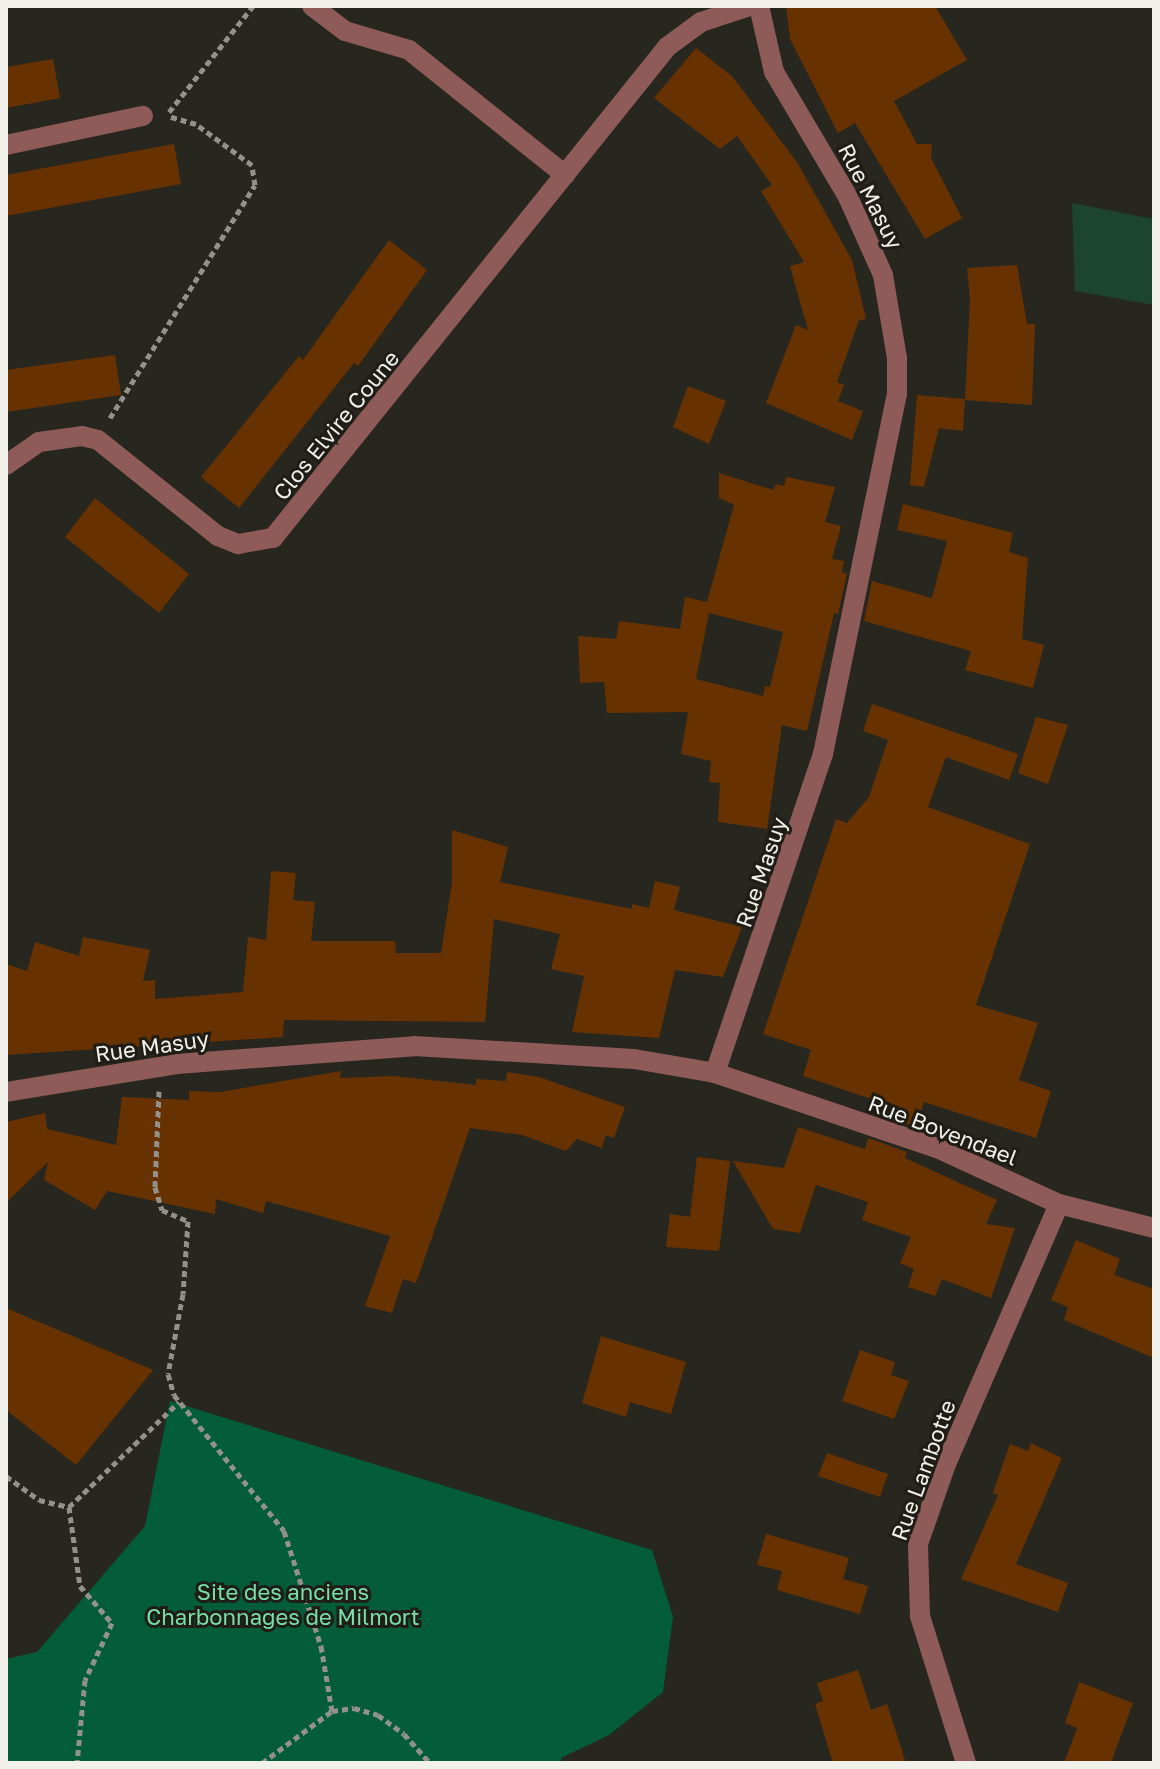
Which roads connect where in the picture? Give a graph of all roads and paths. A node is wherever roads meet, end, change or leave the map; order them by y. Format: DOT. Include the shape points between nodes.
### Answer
graph roads {
  1 [pos="253,6"];
  2 [pos="312,6"];
  3 [pos="750,6"];
  4 [pos="759,6"];
  5 [pos="143,116"];
  6 [pos="166,116"];
  7 [pos="6,145"];
  8 [pos="565,175"];
  9 [pos="98,440"];
  10 [pos="6,465"];
  11 [pos="160,1066"];
  12 [pos="715,1073"];
  13 [pos="6,1092"];
  14 [pos="1059,1204"];
  15 [pos="1154,1228"];
  16 [pos="179,1402"];
  17 [pos="6,1476"];
  18 [pos="69,1507"];
  19 [pos="332,1711"];
  20 [pos="77,1763"];
  21 [pos="262,1763"];
  22 [pos="430,1763"];
  23 [pos="966,1763"];
  1 -- 6 [label="path"];
  2 -- 8 [label="street" via="345,31 409,50"];
  3 -- 8 [label="street, Clos Elvire Coune" via="683,32"];
  4 -- 12 [label="street, Rue Masuy" via="774,72 848,197 883,275 897,394 823,754"];
  5 -- 6 [label="path"];
  5 -- 7 [label="street"];
  6 -- 9 [label="path" via="196,124 252,165 255,185"];
  8 -- 9 [label="street, Clos Elvire Coune" via="273,538 238,544 218,536"];
  9 -- 10 [label="street" via="82,436 39,442"];
  11 -- 12 [label="street, Rue Masuy" via="414,1046 634,1059"];
  11 -- 13 [label="street, Rue Masuy"];
  11 -- 16 [label="path" via="155,1187 162,1210 188,1221 183,1294 168,1374"];
  12 -- 14 [label="street, Rue Bovendael" via="937,1148"];
  14 -- 15 [label="street, Rue Bovendael"];
  14 -- 23 [label="street, Rue Lambotte" via="946,1464 918,1544 920,1616"];
  16 -- 18 [label="path"];
  16 -- 19 [label="path" via="284,1531 321,1646"];
  17 -- 18 [label="path" via="39,1500"];
  18 -- 20 [label="path" via="80,1586 112,1623 85,1680"];
  19 -- 21 [label="path"];
  19 -- 22 [label="path" via="354,1708 378,1715"];
}
